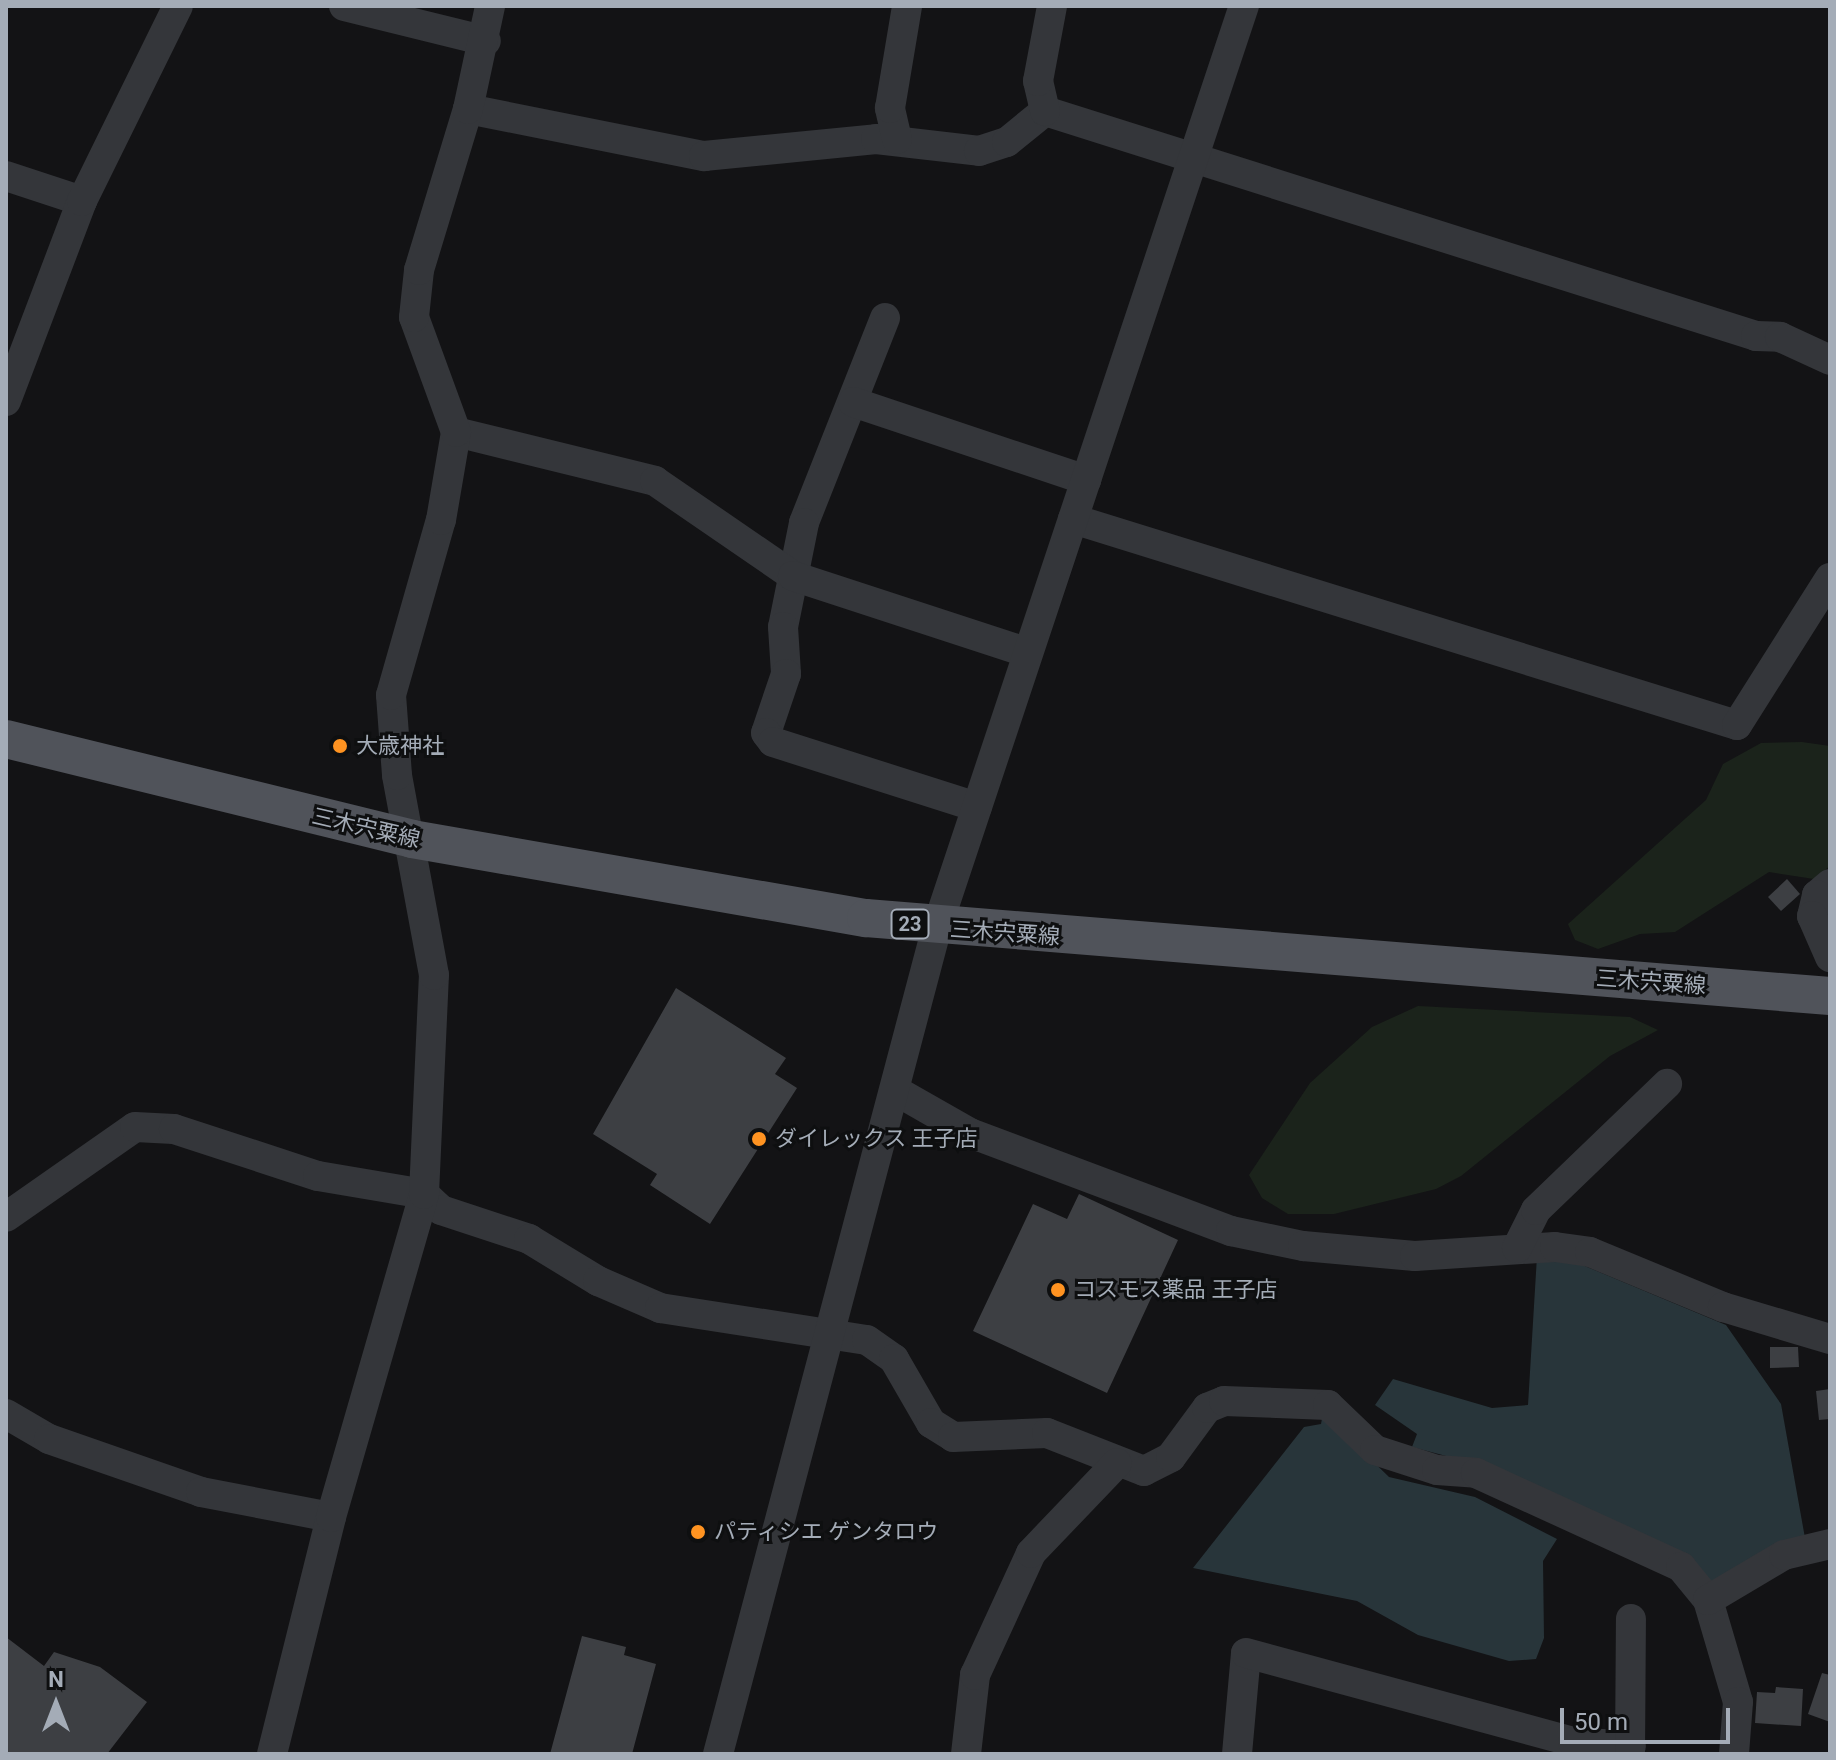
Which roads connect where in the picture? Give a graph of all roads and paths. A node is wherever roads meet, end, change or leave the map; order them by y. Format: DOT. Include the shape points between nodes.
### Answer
graph roads {
  1 [pos="178,6"];
  2 [pos="344,6"];
  3 [pos="490,6"];
  4 [pos="907,6"];
  5 [pos="1052,6"];
  6 [pos="1244,6"];
  7 [pos="486,41"];
  8 [pos="468,109"];
  9 [pos="1045,111"];
  10 [pos="897,139"];
  11 [pos="1192,161"];
  12 [pos="6,176"];
  13 [pos="82,201"];
  14 [pos="885,318"];
  15 [pos="1830,360"];
  16 [pos="6,401"];
  17 [pos="853,402"];
  18 [pos="456,432"];
  19 [pos="1086,480"];
  20 [pos="1073,519"];
  21 [pos="793,576"];
  22 [pos="1830,578"];
  23 [pos="1028,653"];
  24 [pos="6,739"];
  25 [pos="977,807"];
  26 [pos="412,839"];
  27 [pos="1830,884"];
  28 [pos="937,927"];
  29 [pos="1830,957"];
  30 [pos="1830,996"];
  31 [pos="1667,1084"];
  32 [pos="898,1092"];
  33 [pos="424,1194"];
  34 [pos="6,1217"];
  35 [pos="1517,1248"];
  36 [pos="832,1330"];
  37 [pos="1830,1339"];
  38 [pos="6,1414"];
  39 [pos="1117,1463"];
  40 [pos="331,1517"];
  41 [pos="1830,1544"];
  42 [pos="1708,1600"];
  43 [pos="1631,1619"];
  44 [pos="1630,1750"];
  45 [pos="272,1754"];
  46 [pos="718,1754"];
  47 [pos="966,1754"];
  48 [pos="1237,1754"];
  49 [pos="1734,1754"];
  1 -- 13 [label="street"];
  2 -- 7 [label="street"];
  3 -- 7 [label="street"];
  4 -- 10 [label="street" via="890,108"];
  5 -- 9 [label="street" via="1038,81"];
  6 -- 11 [label="street"];
  7 -- 8 [label="street"];
  8 -- 10 [label="street" via="704,156"];
  8 -- 18 [label="street" via="419,270 414,317"];
  9 -- 10 [label="street" via="1007,142 979,151"];
  9 -- 11 [label="street"];
  11 -- 15 [label="street" via="1756,336 1780,337"];
  11 -- 19 [label="street"];
  12 -- 13 [label="street"];
  13 -- 16 [label="street"];
  14 -- 17 [label="street"];
  17 -- 19 [label="street"];
  17 -- 21 [label="street" via="804,523"];
  18 -- 21 [label="street" via="655,481"];
  18 -- 26 [label="street" via="441,520 391,695 397,775"];
  19 -- 20 [label="street"];
  20 -- 22 [label="street" via="1737,725"];
  20 -- 23 [label="street"];
  21 -- 23 [label="street"];
  21 -- 25 [label="street" via="783,627 786,674 766,733 773,742"];
  23 -- 25 [label="street"];
  24 -- 26 [label="main road, 三木宍粟線 / 23"];
  25 -- 28 [label="street"];
  26 -- 28 [label="main road, 三木宍粟線 / 23"];
  26 -- 33 [label="street" via="434,975"];
  27 -- 29 [label="street" via="1817,895 1812,916"];
  28 -- 30 [label="main road, 三木宍粟線 / 23"];
  28 -- 32 [label="street"];
  31 -- 35 [label="street" via="1536,1210"];
  32 -- 35 [label="street" via="970,1133 1231,1231 1303,1246 1415,1256"];
  32 -- 36 [label="street"];
  33 -- 34 [label="street" via="318,1176 174,1129 135,1127"];
  33 -- 36 [label="street" via="441,1210 529,1239 598,1281 660,1308 719,1321"];
  33 -- 40 [label="street"];
  35 -- 37 [label="street" via="1590,1252 1723,1307"];
  36 -- 39 [label="street" via="867,1340 894,1359 931,1423 953,1437 1047,1433"];
  36 -- 46 [label="street"];
  38 -- 40 [label="street" via="49,1439 201,1492"];
  39 -- 42 [label="street" via="1144,1471 1171,1457 1207,1408 1224,1401 1308,1400 1328,1405 1375,1450 1402,1462 1476,1473 1612,1532 1681,1567"];
  39 -- 47 [label="street" via="1031,1553 975,1675"];
  40 -- 45 [label="street"];
  41 -- 42 [label="street" via="1784,1555"];
  42 -- 49 [label="street" via="1738,1702"];
  43 -- 44 [label="street"];
  44 -- 48 [label="street" via="1573,1742 1246,1653"];
}
